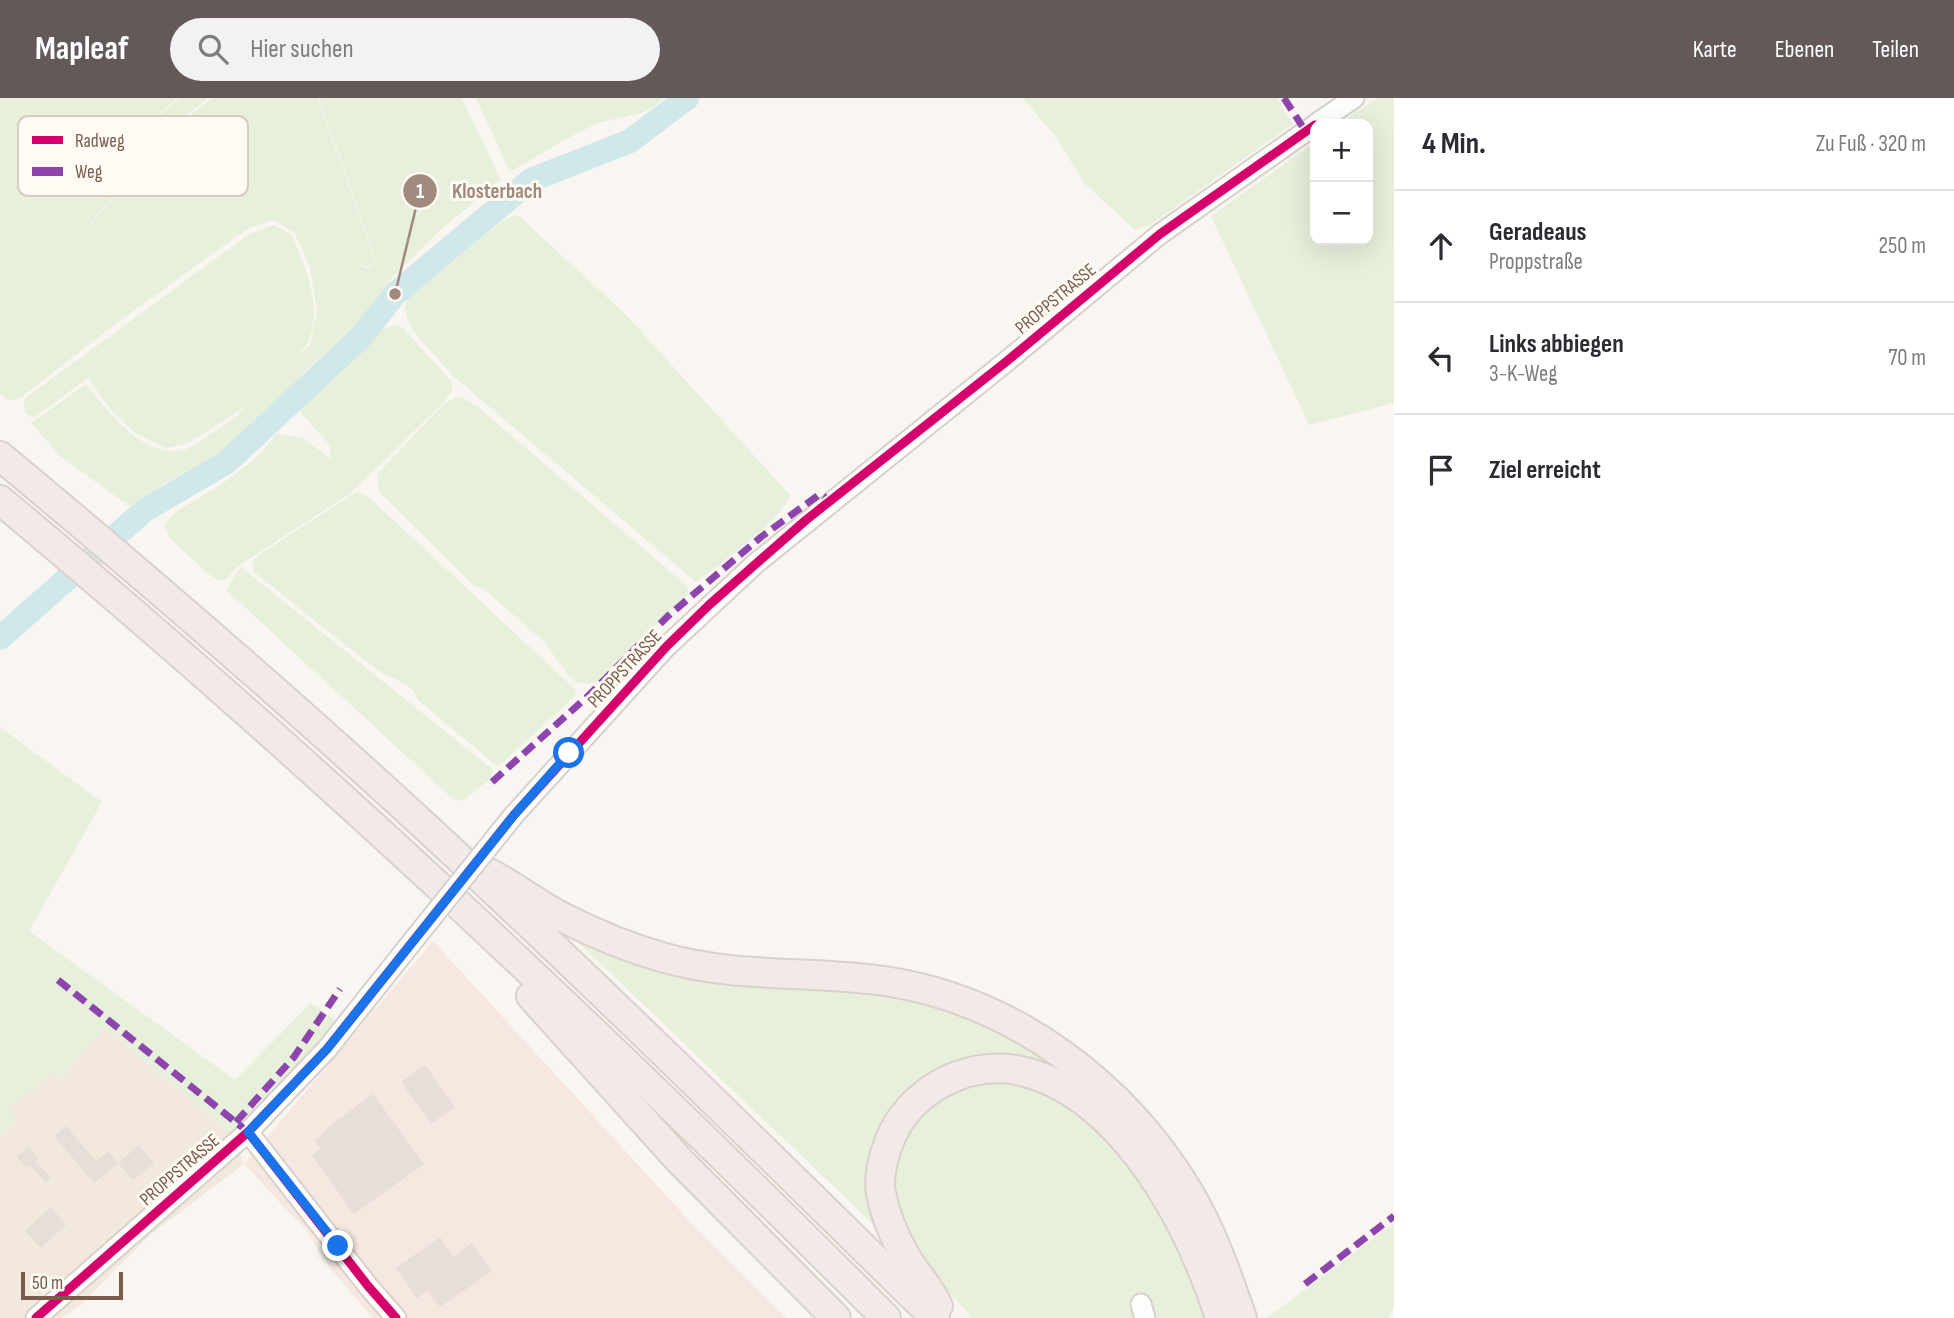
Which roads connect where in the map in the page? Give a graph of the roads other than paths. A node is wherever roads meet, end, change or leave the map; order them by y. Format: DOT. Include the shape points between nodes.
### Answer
graph roads {
  1 [pos="1354,98"];
  2 [pos="1324,119"];
  3 [pos="1310,129"];
  4 [pos="0,456"];
  5 [pos="0,500"];
  6 [pos="456,856"];
  7 [pos="459,906"];
  8 [pos="248,1132"];
  9 [pos="36,1318"];
  10 [pos="396,1318"];
  11 [pos="836,1318"];
  12 [pos="886,1318"];
  13 [pos="934,1318"];
  14 [pos="943,1318"];
  15 [pos="1220,1318"];
  16 [pos="1241,1318"];
  1 -- 2 [label="street, PROPPSTRASSE"];
  3 -- 8 [label="street, PROPPSTRASSE, bridge" via="1160,234 755,564 666,647 514,815 327,1049"];
  4 -- 6 [label="highway" via="116,553"];
  5 -- 7 [label="highway" via="254,719"];
  6 -- 13 [label="highway"];
  6 -- 16 [label="highway" via="612,941 727,970 879,981 950,996 1057,1048 1099,1083 1163,1152 1209,1230"];
  7 -- 11 [label="highway" via="517,981 672,1152"];
  7 -- 12 [label="highway"];
  8 -- 9 [label="street, PROPPSTRASSE"];
  8 -- 10 [label="street"];
  14 -- 15 [label="highway" via="888,1219 880,1191 881,1161 908,1108 930,1089 985,1070 1016,1070 1046,1079 1084,1101 1114,1130 1171,1205 1208,1280"];
}
